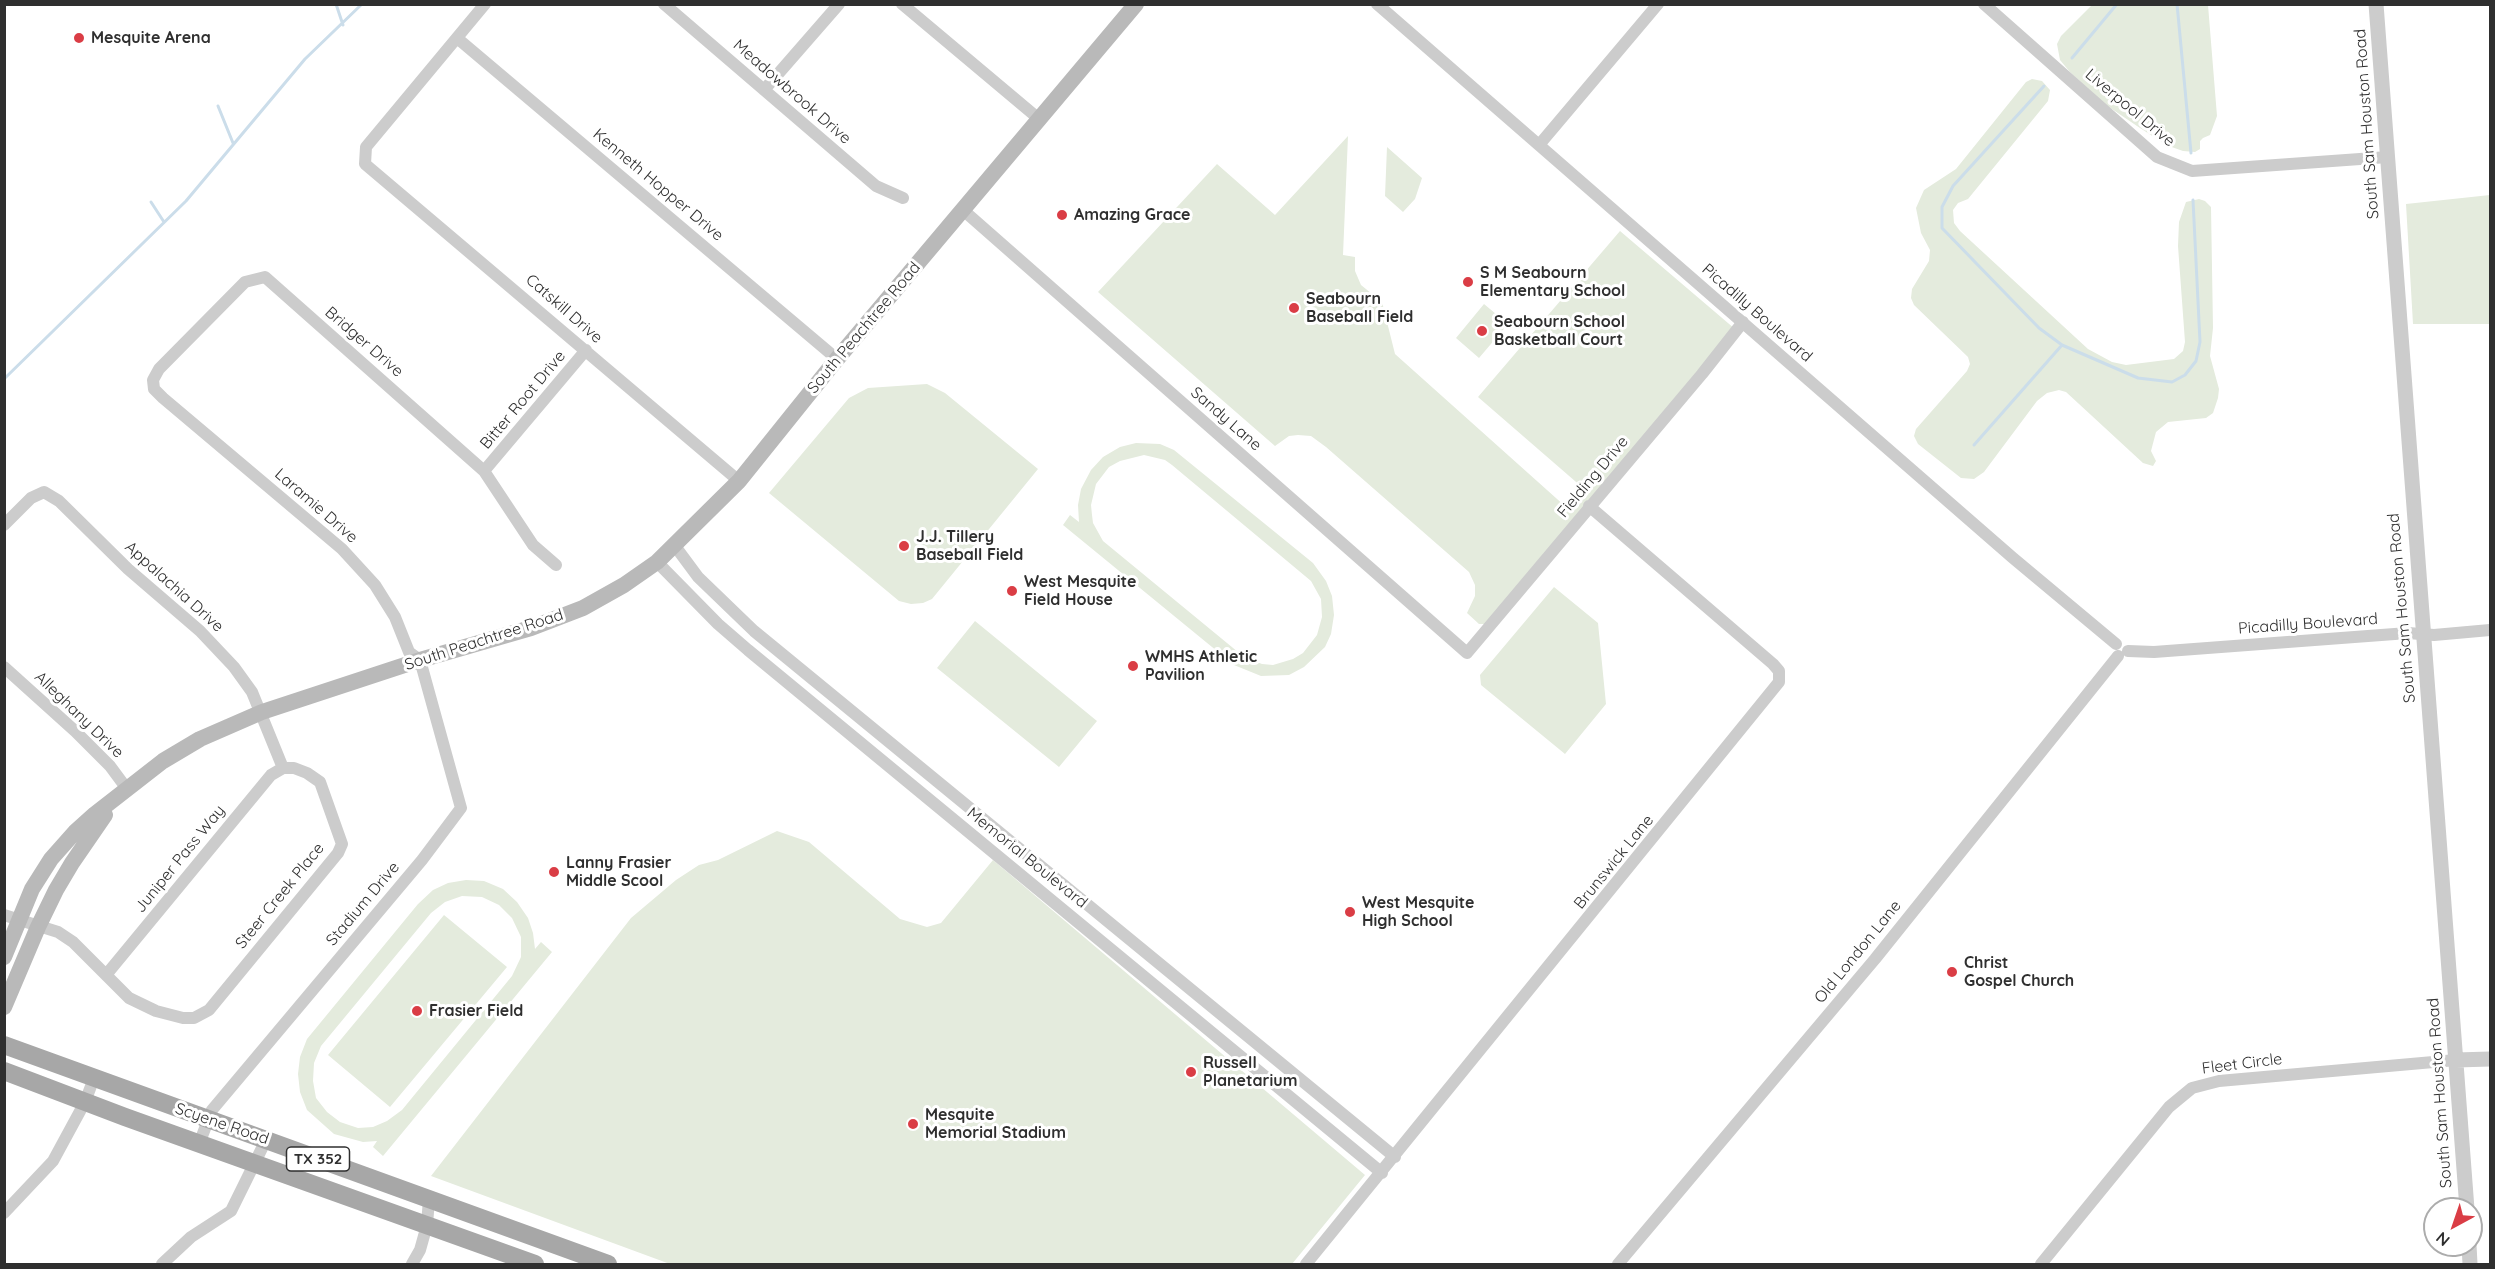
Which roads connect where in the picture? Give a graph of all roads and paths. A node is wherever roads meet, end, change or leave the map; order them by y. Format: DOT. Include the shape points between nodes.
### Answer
graph roads {
  1 [pos="485,4"];
  2 [pos="664,4"];
  3 [pos="839,4"];
  4 [pos="903,4"];
  5 [pos="1377,4"];
  6 [pos="1658,4"];
  7 [pos="1984,4"];
  8 [pos="2376,4"];
  9 [pos="1130,7"];
  10 [pos="457,38"];
  11 [pos="764,90"];
  12 [pos="1039,119"];
  13 [pos="1539,145"];
  14 [pos="2388,157"];
  15 [pos="903,198"];
  16 [pos="963,210"];
  17 [pos="1743,322"];
  18 [pos="586,350"];
  19 [pos="837,359"];
  20 [pos="163,398"];
  21 [pos="484,471"];
  22 [pos="739,481"];
  23 [pos="1589,507"];
  24 [pos="4,525"];
  25 [pos="675,546"];
  26 [pos="657,562"];
  27 [pos="556,566"];
  28 [pos="2490,630"];
  29 [pos="2422,633"];
  30 [pos="2121,650"];
  31 [pos="1467,653"];
  32 [pos="420,660"];
  33 [pos="4,667"];
  34 [pos="262,712"];
  35 [pos="283,768"];
  36 [pos="123,792"];
  37 [pos="11,918"];
  38 [pos="38,927"];
  39 [pos="4,957"];
  40 [pos="106,975"];
  41 [pos="4,1007"];
  42 [pos="4,1045"];
  43 [pos="2490,1059"];
  44 [pos="2456,1060"];
  45 [pos="4,1071"];
  46 [pos="94,1078"];
  47 [pos="85,1102"];
  48 [pos="208,1120"];
  49 [pos="266,1140"];
  50 [pos="200,1144"];
  51 [pos="1395,1157"];
  52 [pos="256,1164"];
  53 [pos="1382,1173"];
  54 [pos="2466,1197"];
  55 [pos="429,1199"];
  56 [pos="4,1213"];
  57 [pos="427,1225"];
  58 [pos="162,1264"];
  59 [pos="412,1264"];
  60 [pos="535,1264"];
  61 [pos="608,1264"];
  62 [pos="1306,1264"];
  63 [pos="1618,1264"];
  64 [pos="2042,1264"];
  1 -- 10 [label="street"];
  2 -- 11 [label="street, Meadowbrook Drive"];
  3 -- 11 [label="street"];
  4 -- 12 [label="street"];
  5 -- 13 [label="street, Picadilly Boulevard"];
  6 -- 13 [label="street"];
  7 -- 14 [label="street, Liverpool Drive" via="2157,157 2192,171"];
  8 -- 14 [label="street, South Sam Houston Road"];
  9 -- 12 [label="main road, South Peachtree Road"];
  10 -- 18 [label="street, Catskill Drive" via="366,147 365,164"];
  10 -- 19 [label="street, Kenneth Hopper Drive"];
  11 -- 15 [label="street, Meadowbrook Drive" via="876,186"];
  12 -- 16 [label="main road, South Peachtree Road"];
  13 -- 17 [label="street, Picadilly Boulevard"];
  14 -- 29 [label="street, South Sam Houston Road"];
  16 -- 19 [label="main road, South Peachtree Road"];
  16 -- 31 [label="street, Sandy Lane"];
  17 -- 23 [label="street, Fielding Drive"];
  17 -- 30 [label="street, Picadilly Boulevard"];
  18 -- 21 [label="street, Bitter Root Drive"];
  18 -- 22 [label="street, Catskill Drive"];
  19 -- 22 [label="main road, South Peachtree Road"];
  20 -- 21 [label="street, Bridger Drive" via="154,389 153,380 159,369 245,282 265,277"];
  20 -- 32 [label="street, Laramie Drive" via="342,549 375,585 409,652"];
  21 -- 27 [label="street, Bridger Drive" via="533,545"];
  22 -- 25 [label="main road, South Peachtree Road"];
  23 -- 31 [label="street, Fielding Drive"];
  23 -- 51 [label="street, Brunswick Lane" via="1773,664 1779,671 1779,682"];
  24 -- 34 [label="street, Appalachia Drive" via="31,498 44,492 59,501 128,569 200,631 234,667"];
  25 -- 26 [label="main road, South Peachtree Road"];
  25 -- 51 [label="street, Memorial Boulevard" via="698,577 754,631"];
  26 -- 32 [label="main road, South Peachtree Road" via="583,608 480,645"];
  26 -- 53 [label="street, Memorial Boulevard" via="748,650"];
  28 -- 29 [label="street, Picadilly Boulevard"];
  29 -- 30 [label="street, Picadilly Boulevard" via="2154,652"];
  29 -- 44 [label="street, South Sam Houston Road"];
  30 -- 63 [label="street, Old London Lane" via="1875,959"];
  32 -- 34 [label="main road, South Peachtree Road"];
  32 -- 48 [label="street, Stadium Drive" via="461,808 212,1110"];
  33 -- 36 [label="street, Alleghany Drive" via="110,766"];
  34 -- 35 [label="street, Appalachia Drive"];
  34 -- 36 [label="main road, South Peachtree Road" via="200,739"];
  35 -- 40 [label="street, Juniper Pass Way" via="271,775"];
  35 -- 40 [label="street, Steer Creek Place" via="294,768 320,782 342,844 338,854 209,1010 194,1018 156,1011 129,998"];
  36 -- 37 [label="main road, South Peachtree Road" via="75,832 51,859"];
  36 -- 38 [label="main road" via="72,862"];
  37 -- 38 [label="street"];
  37 -- 39 [label="main road, South Peachtree Road"];
  38 -- 40 [label="street" via="58,932 73,942"];
  38 -- 41 [label="main road"];
  42 -- 46 [label="main road, Scyene Road / TX 352"];
  43 -- 44 [label="street"];
  44 -- 54 [label="street, South Sam Houston Road"];
  44 -- 64 [label="street, Fleet Circle" via="2219,1081 2192,1088 2169,1107"];
  45 -- 47 [label="main road, Scyene Road / TX 352"];
  46 -- 47 [label="street"];
  46 -- 48 [label="main road, Scyene Road / TX 352"];
  47 -- 50 [label="main road, Scyene Road / TX 352"];
  47 -- 56 [label="street" via="53,1161"];
  48 -- 49 [label="main road, Scyene Road / TX 352"];
  48 -- 50 [label="street, Stadium Drive"];
  49 -- 52 [label="street"];
  49 -- 55 [label="main road, Scyene Road / TX 352"];
  50 -- 52 [label="main road, Scyene Road / TX 352"];
  51 -- 53 [label="street, Brunswick Lane"];
  52 -- 57 [label="main road, Scyene Road / TX 352"];
  52 -- 58 [label="street" via="231,1211 191,1237"];
  53 -- 62 [label="street, Brunswick Lane"];
  55 -- 57 [label="street"];
  55 -- 61 [label="main road, Scyene Road / TX 352"];
  57 -- 59 [label="street"];
  57 -- 60 [label="main road, Scyene Road / TX 352"];
}
